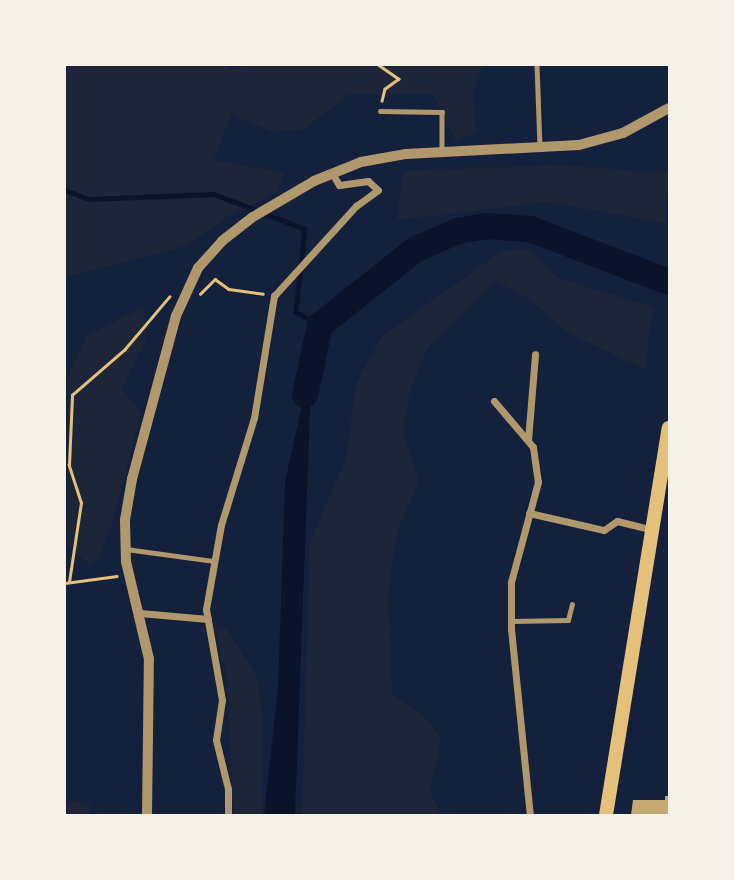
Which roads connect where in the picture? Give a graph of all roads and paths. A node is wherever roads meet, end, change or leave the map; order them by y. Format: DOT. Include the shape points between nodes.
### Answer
graph roads {
  1 [pos="379,65"];
  2 [pos="537,65"];
  3 [pos="669,108"];
  4 [pos="380,111"];
  5 [pos="540,147"];
  6 [pos="442,152"];
  7 [pos="332,173"];
  8 [pos="274,296"];
  9 [pos="181,300"];
  10 [pos="535,354"];
  11 [pos="494,401"];
  12 [pos="669,428"];
  13 [pos="528,441"];
  14 [pos="668,444"];
  15 [pos="67,466"];
  16 [pos="530,513"];
  17 [pos="652,531"];
  18 [pos="125,549"];
  19 [pos="214,561"];
  20 [pos="129,574"];
  21 [pos="67,583"];
  22 [pos="572,604"];
  23 [pos="140,613"];
  24 [pos="208,619"];
  25 [pos="512,621"];
  26 [pos="147,815"];
  27 [pos="228,815"];
  28 [pos="530,815"];
  29 [pos="606,815"];
  1 -- 4 [label="path" via="399,79 385,89"];
  2 -- 5 [label="lane"];
  3 -- 5 [label="street" via="599,141"];
  4 -- 6 [label="lane" via="442,112"];
  5 -- 6 [label="street"];
  6 -- 7 [label="street" via="378,157"];
  7 -- 8 [label="street" via="339,185 368,181 377,190 356,206"];
  7 -- 9 [label="street" via="233,232 198,268"];
  8 -- 9 [label="path" via="229,289 215,279 192,302"];
  8 -- 19 [label="street" via="254,418"];
  9 -- 15 [label="path" via="168,297 124,350 72,394"];
  9 -- 18 [label="street" via="132,479"];
  10 -- 13 [label="street"];
  11 -- 13 [label="street"];
  12 -- 14 [label="main road"];
  13 -- 16 [label="street" via="538,482"];
  14 -- 17 [label="main road"];
  15 -- 21 [label="path" via="81,503"];
  16 -- 17 [label="street" via="604,530 617,521"];
  16 -- 25 [label="street" via="511,582"];
  17 -- 29 [label="main road"];
  18 -- 19 [label="lane"];
  18 -- 20 [label="street"];
  19 -- 24 [label="street"];
  20 -- 21 [label="path"];
  20 -- 23 [label="street"];
  22 -- 25 [label="lane" via="568,620"];
  23 -- 24 [label="street"];
  23 -- 26 [label="street" via="149,659"];
  24 -- 27 [label="street" via="222,700 216,740 228,789"];
  25 -- 28 [label="street"];
}
